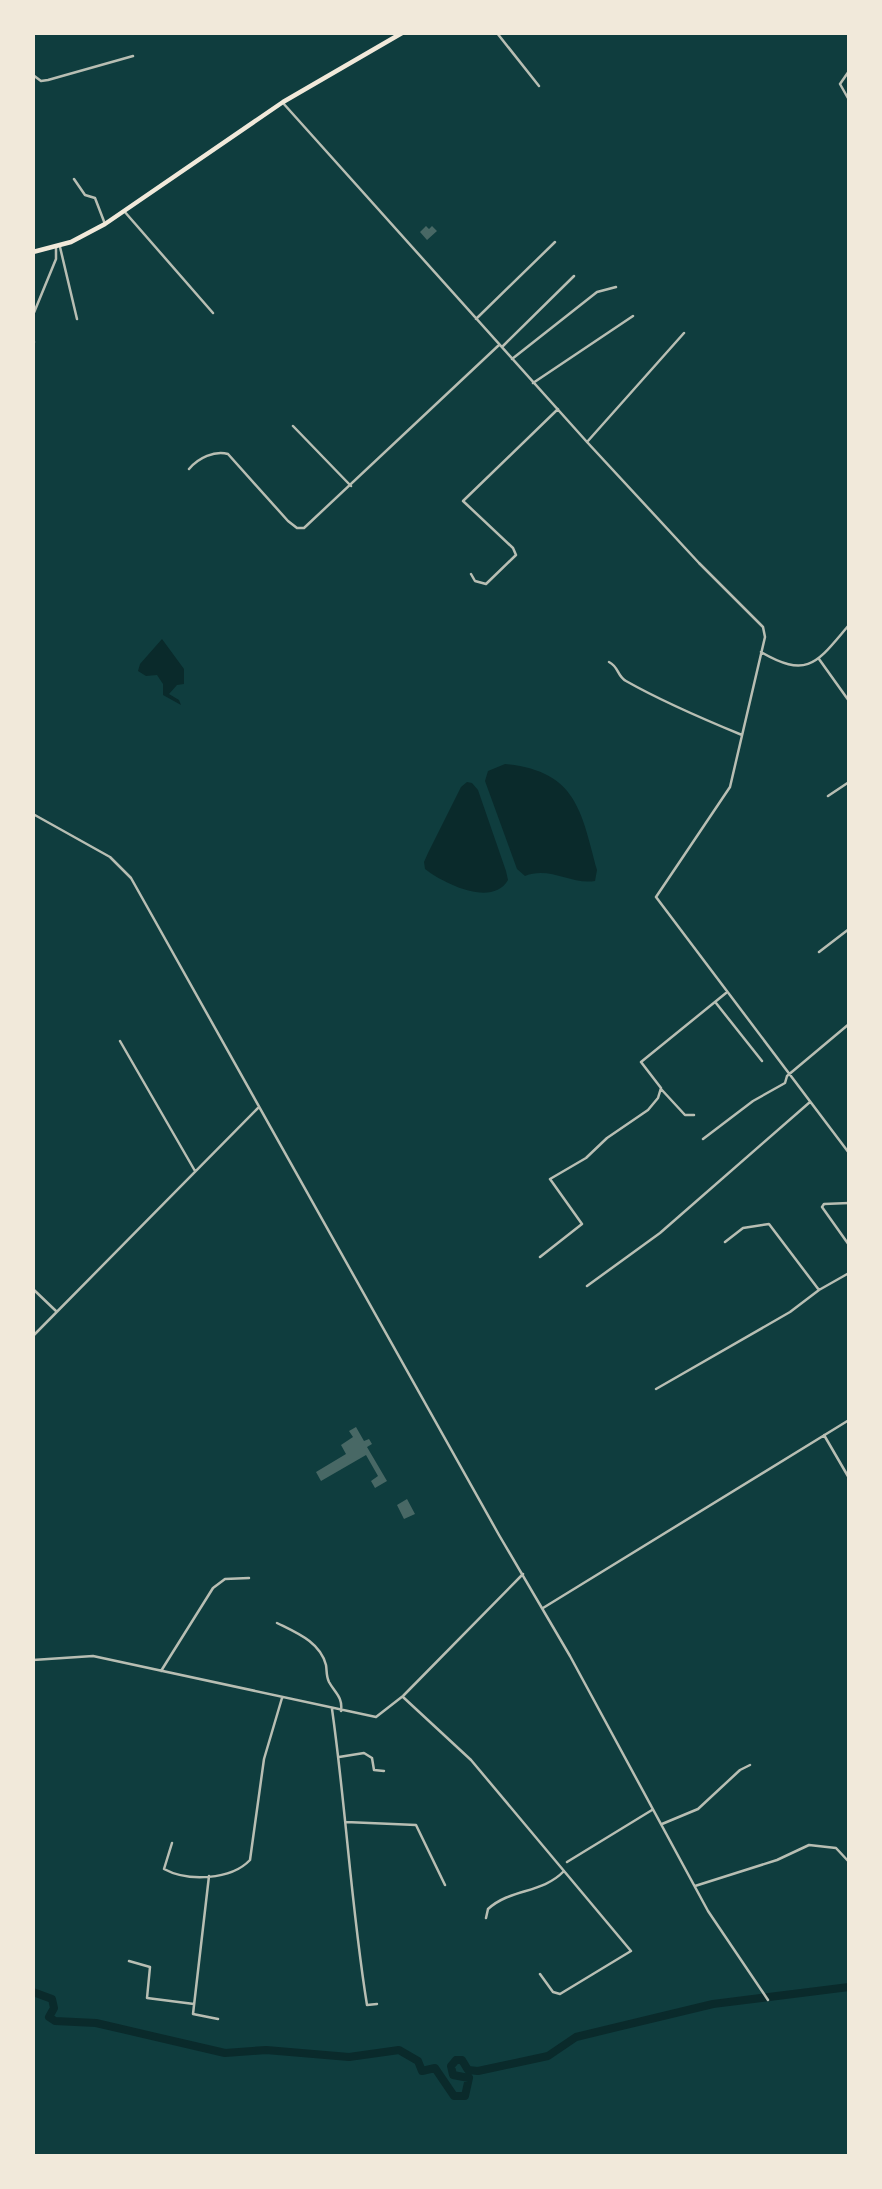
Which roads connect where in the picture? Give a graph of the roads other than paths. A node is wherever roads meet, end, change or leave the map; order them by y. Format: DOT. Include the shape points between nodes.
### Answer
graph roads {
  1 [pos="402,33"];
  2 [pos="497,33"];
  3 [pos="133,56"];
  4 [pos="849,71"];
  5 [pos="33,75"];
  6 [pos="539,86"];
  7 [pos="849,100"];
  8 [pos="283,102"];
  9 [pos="74,179"];
  10 [pos="124,211"];
  11 [pos="105,224"];
  12 [pos="555,243"];
  13 [pos="58,247"];
  14 [pos="33,252"];
  15 [pos="574,276"];
  16 [pos="616,287"];
  17 [pos="214,313"];
  18 [pos="33,315"];
  19 [pos="634,316"];
  20 [pos="77,319"];
  21 [pos="475,319"];
  22 [pos="684,333"];
  23 [pos="501,346"];
  24 [pos="512,359"];
  25 [pos="533,383"];
  26 [pos="558,409"];
  27 [pos="293,426"];
  28 [pos="587,442"];
  29 [pos="189,469"];
  30 [pos="352,486"];
  31 [pos="471,574"];
  32 [pos="849,625"];
  33 [pos="761,652"];
  34 [pos="819,659"];
  35 [pos="609,662"];
  36 [pos="849,701"];
  37 [pos="742,735"];
  38 [pos="849,782"];
  39 [pos="828,796"];
  40 [pos="33,814"];
  41 [pos="849,929"];
  42 [pos="819,952"];
  43 [pos="726,992"];
  44 [pos="715,1002"];
  45 [pos="849,1024"];
  46 [pos="120,1041"];
  47 [pos="762,1060"];
  48 [pos="789,1074"];
  49 [pos="661,1088"];
  50 [pos="810,1102"];
  51 [pos="259,1107"];
  52 [pos="694,1115"];
  53 [pos="703,1139"];
  54 [pos="848,1151"];
  55 [pos="195,1171"];
  56 [pos="849,1203"];
  57 [pos="725,1242"];
  58 [pos="849,1245"];
  59 [pos="540,1257"];
  60 [pos="849,1273"];
  61 [pos="587,1286"];
  62 [pos="33,1289"];
  63 [pos="819,1290"];
  64 [pos="57,1312"];
  65 [pos="33,1336"];
  66 [pos="656,1389"];
  67 [pos="849,1420"];
  68 [pos="824,1435"];
  69 [pos="849,1478"];
  70 [pos="523,1574"];
  71 [pos="249,1578"];
  72 [pos="542,1608"];
  73 [pos="277,1623"];
  74 [pos="33,1660"];
  75 [pos="161,1672"];
  76 [pos="403,1696"];
  77 [pos="282,1698"];
  78 [pos="332,1709"];
  79 [pos="341,1711"];
  80 [pos="339,1757"];
  81 [pos="750,1765"];
  82 [pos="384,1771"];
  83 [pos="652,1810"];
  84 [pos="346,1822"];
  85 [pos="660,1825"];
  86 [pos="172,1843"];
  87 [pos="567,1862"];
  88 [pos="849,1862"];
  89 [pos="565,1871"];
  90 [pos="209,1877"];
  91 [pos="445,1885"];
  92 [pos="695,1886"];
  93 [pos="486,1919"];
  94 [pos="129,1961"];
  95 [pos="540,1973"];
  96 [pos="767,1998"];
  97 [pos="194,2004"];
  98 [pos="377,2004"];
  99 [pos="218,2019"];
  1 -- 8 [label="main road"];
  2 -- 6 [label="street"];
  3 -- 5 [label="street" via="48,80"];
  4 -- 7 [label="street" via="839,84"];
  8 -- 10 [label="main road"];
  8 -- 21 [label="street"];
  9 -- 11 [label="street" via="85,195 95,198"];
  10 -- 11 [label="main road"];
  10 -- 17 [label="street"];
  11 -- 13 [label="main road"];
  12 -- 21 [label="street"];
  13 -- 14 [label="main road"];
  13 -- 18 [label="street"];
  13 -- 20 [label="street"];
  15 -- 23 [label="street"];
  16 -- 24 [label="street" via="597,292"];
  19 -- 25 [label="street"];
  21 -- 23 [label="street"];
  22 -- 28 [label="street"];
  23 -- 24 [label="street"];
  23 -- 30 [label="street"];
  24 -- 25 [label="street"];
  25 -- 26 [label="street"];
  26 -- 28 [label="street"];
  26 -- 31 [label="street" via="463,501 516,555 486,584 475,581"];
  27 -- 30 [label="street"];
  28 -- 33 [label="street" via="764,627"];
  29 -- 30 [label="street" via="198,459 228,454 288,521 300,528 311,525"];
  32 -- 34 [label="street"];
  33 -- 34 [label="street" via="792,667"];
  33 -- 37 [label="street"];
  34 -- 36 [label="street"];
  35 -- 37 [label="street" via="624,680"];
  37 -- 43 [label="street" via="727,795 656,897"];
  38 -- 39 [label="street"];
  40 -- 51 [label="street" via="110,857 127,872"];
  41 -- 42 [label="street"];
  43 -- 44 [label="street"];
  43 -- 48 [label="street"];
  44 -- 47 [label="street"];
  44 -- 49 [label="street" via="641,1062"];
  45 -- 48 [label="street"];
  46 -- 55 [label="street"];
  48 -- 50 [label="street"];
  48 -- 53 [label="street" via="785,1083"];
  49 -- 52 [label="street" via="685,1115"];
  49 -- 59 [label="street" via="648,1110 550,1179 582,1224"];
  50 -- 54 [label="street"];
  50 -- 61 [label="street" via="678,1219"];
  51 -- 55 [label="street"];
  51 -- 70 [label="street"];
  55 -- 64 [label="street"];
  56 -- 58 [label="street" via="824,1203 822,1207"];
  57 -- 63 [label="street" via="743,1228 769,1224"];
  60 -- 63 [label="street"];
  62 -- 64 [label="street"];
  63 -- 66 [label="street" via="790,1312"];
  64 -- 65 [label="street"];
  67 -- 68 [label="street"];
  68 -- 69 [label="street"];
  68 -- 72 [label="street"];
  70 -- 72 [label="street"];
  70 -- 76 [label="street"];
  71 -- 75 [label="street" via="225,1579 213,1588"];
  72 -- 83 [label="street"];
  73 -- 79 [label="street" via="306,1638 319,1651 328,1680 341,1700"];
  74 -- 75 [label="street" via="86,1656"];
  75 -- 77 [label="street"];
  76 -- 79 [label="street" via="376,1717"];
  76 -- 89 [label="street" via="471,1760"];
  77 -- 78 [label="street"];
  77 -- 90 [label="street" via="264,1759 254,1852 239,1870"];
  78 -- 79 [label="street"];
  78 -- 80 [label="street"];
  80 -- 82 [label="street" via="364,1753 372,1758 374,1770"];
  80 -- 84 [label="street"];
  81 -- 85 [label="street" via="698,1809"];
  83 -- 85 [label="street"];
  83 -- 87 [label="street"];
  84 -- 91 [label="street" via="416,1825"];
  84 -- 98 [label="street" via="352,1913 367,2005"];
  85 -- 92 [label="street"];
  86 -- 90 [label="street" via="165,1870"];
  88 -- 92 [label="street" via="836,1848 808,1845 777,1860"];
  89 -- 93 [label="street" via="549,1885 505,1895 488,1909"];
  89 -- 95 [label="street" via="631,1951 560,1994 553,1992"];
  90 -- 97 [label="street"];
  92 -- 96 [label="street"];
  94 -- 97 [label="street" via="150,1967 147,1998"];
  97 -- 99 [label="street" via="194,2015"];
}
